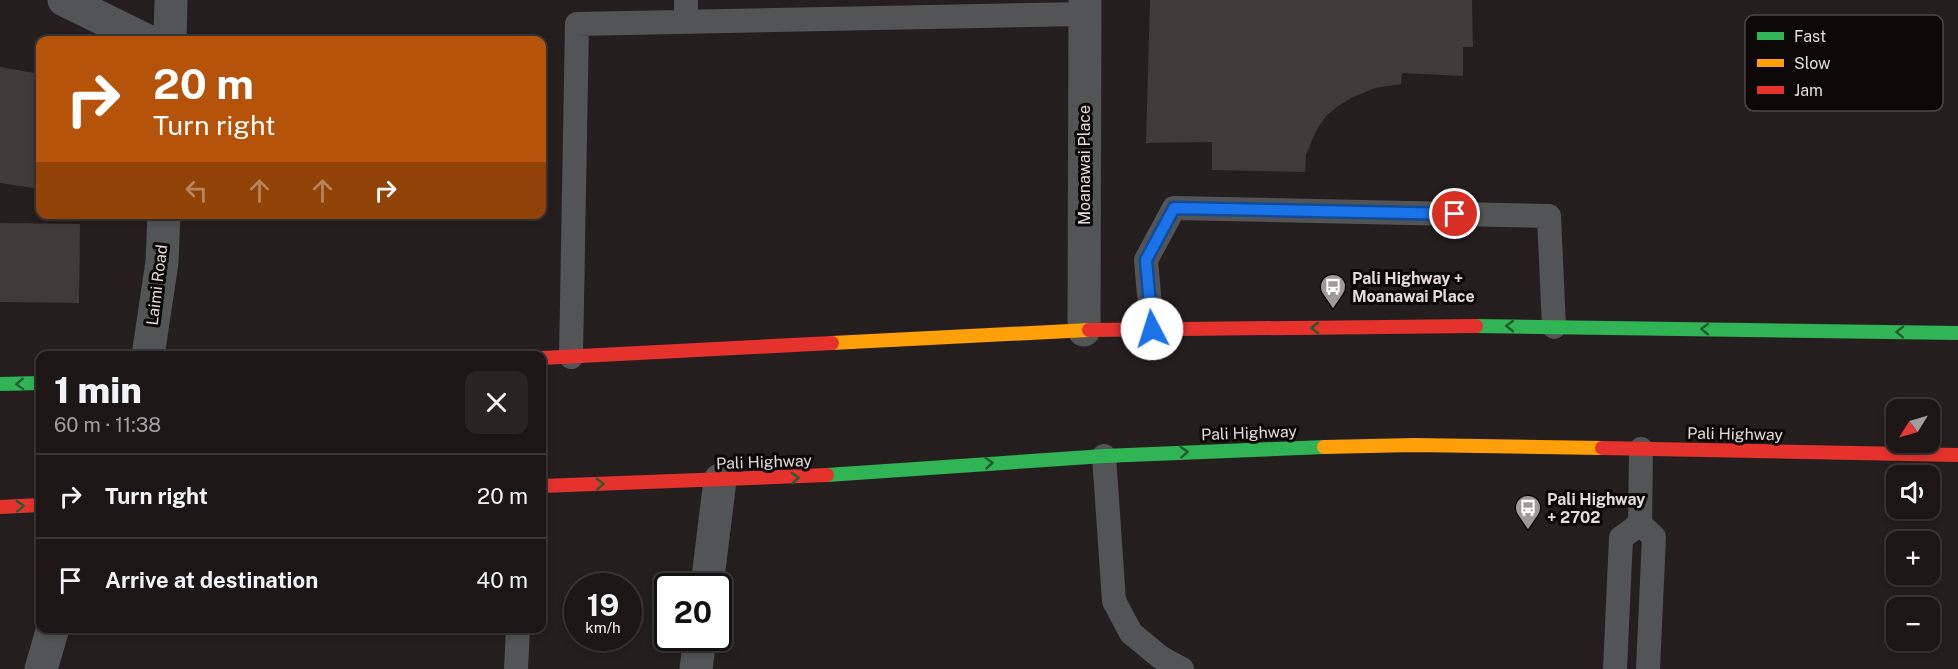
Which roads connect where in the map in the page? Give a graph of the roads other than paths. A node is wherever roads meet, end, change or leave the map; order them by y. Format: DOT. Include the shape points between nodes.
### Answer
graph roads {
  1 [pos="64,0"];
  2 [pos="171,0"];
  3 [pos="1085,7"];
  4 [pos="686,11"];
  5 [pos="138,36"];
  6 [pos="170,36"];
  7 [pos="164,219"];
  8 [pos="1554,327"];
  9 [pos="1152,329"];
  10 [pos="1084,330"];
  11 [pos="1958,333"];
  12 [pos="149,351"];
  13 [pos="571,357"];
  14 [pos="546,358"];
  15 [pos="36,383"];
  16 [pos="0,384"];
  17 [pos="1641,448"];
  18 [pos="1958,455"];
  19 [pos="1104,456"];
  20 [pos="720,480"];
  21 [pos="546,486"];
  22 [pos="36,505"];
  23 [pos="0,507"];
  24 [pos="1640,524"];
  25 [pos="708,573"];
  26 [pos="52,633"];
  27 [pos="518,633"];
  28 [pos="698,651"];
  29 [pos="41,669"];
  30 [pos="516,669"];
  31 [pos="696,669"];
  32 [pos="1182,669"];
  33 [pos="1615,669"];
  34 [pos="1648,669"];
  1 -- 5 [label="street"];
  2 -- 6 [label="street"];
  3 -- 4 [label="lane"];
  3 -- 10 [label="street, Moanawai Place"];
  4 -- 13 [label="lane" via="577,24"];
  7 -- 12 [label="street, Laimi Road" via="162,262"];
  8 -- 9 [label="highway, one-way"];
  8 -- 9 [label="lane" via="1549,216 1174,208 1146,260"];
  11 -- 8 [label="highway, one-way"];
  9 -- 10 [label="highway"];
  10 -- 13 [label="highway"];
  13 -- 14 [label="highway"];
  15 -- 16 [label="highway, one-way"];
  17 -- 18 [label="highway, Pali Highway"];
  19 -- 17 [label="highway, Pali Highway, one-way" via="1415,445"];
  17 -- 24 [label="lane"];
  20 -- 19 [label="highway, Pali Highway, one-way"];
  19 -- 32 [label="lane" via="1114,601 1131,633"];
  21 -- 20 [label="highway, Pali Highway, one-way"];
  20 -- 25 [label="street"];
  23 -- 22 [label="highway, one-way"];
  24 -- 33 [label="lane" via="1621,538"];
  24 -- 34 [label="lane" via="1654,537"];
  26 -- 29 [label="street"];
  27 -- 30 [label="lane"];
  28 -- 31 [label="street"];
}
